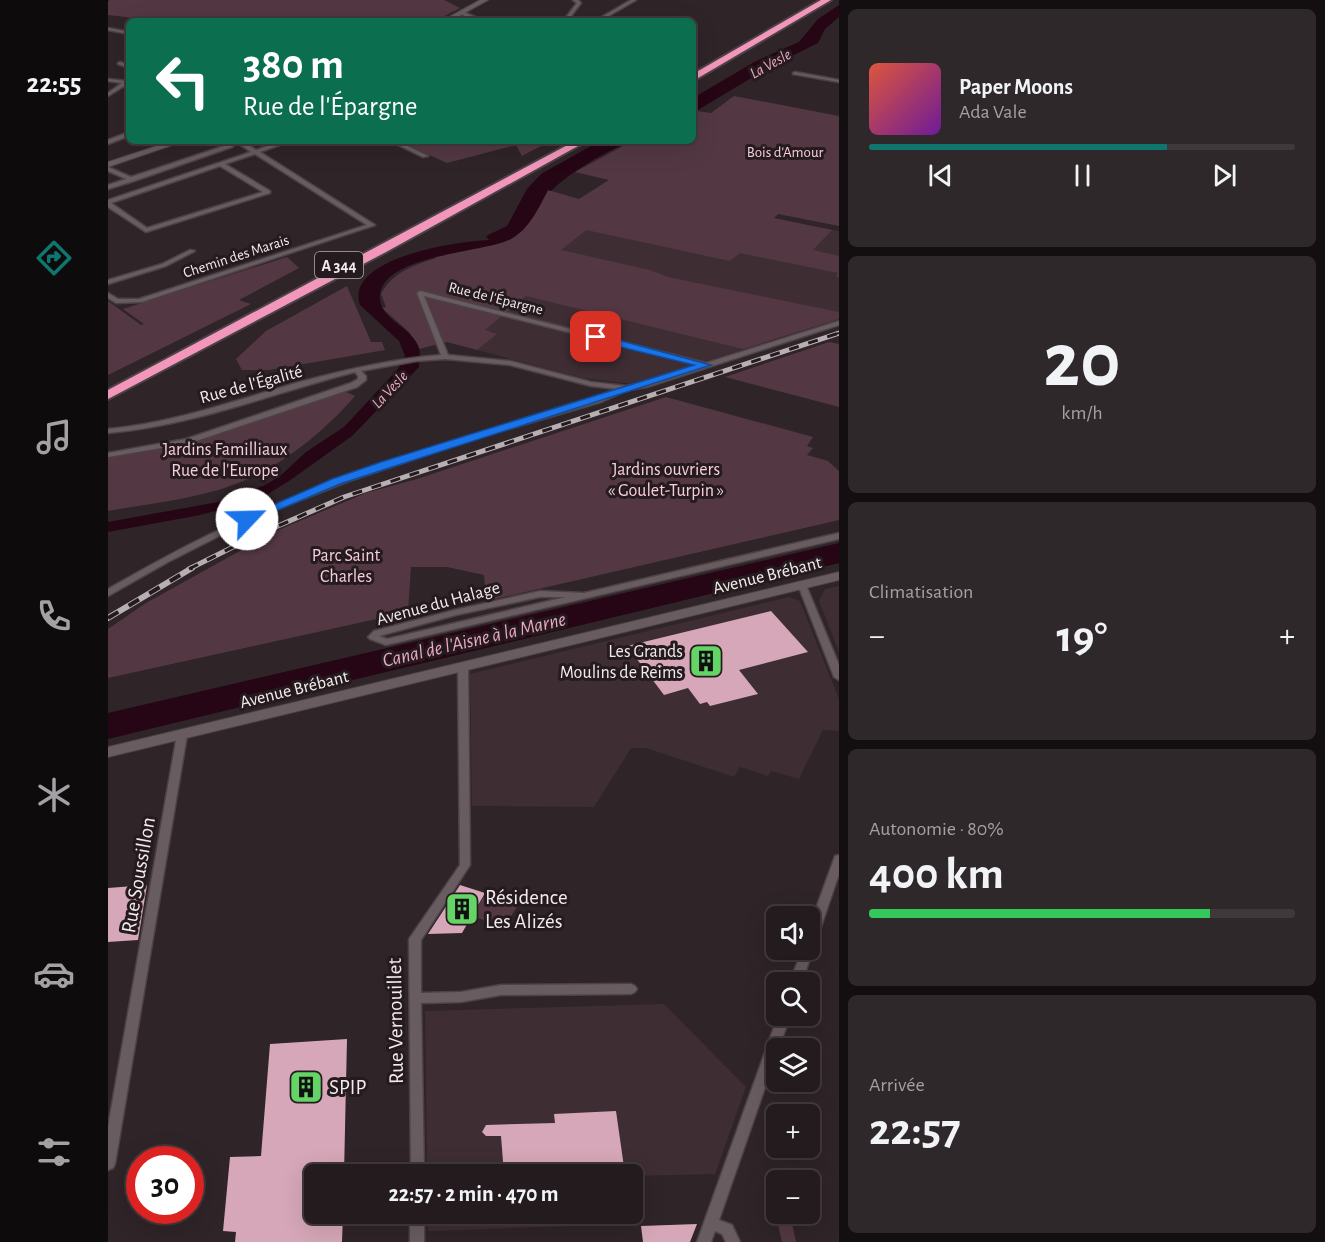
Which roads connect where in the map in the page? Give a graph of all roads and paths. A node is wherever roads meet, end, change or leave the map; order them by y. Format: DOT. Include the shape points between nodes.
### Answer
graph roads {
  1 [pos="485,0"];
  2 [pos="575,0"];
  3 [pos="634,0"];
  4 [pos="816,0"];
  5 [pos="827,0"];
  6 [pos="461,12"];
  7 [pos="450,18"];
  8 [pos="474,18"];
  9 [pos="567,18"];
  10 [pos="602,18"];
  11 [pos="108,29"];
  12 [pos="126,32"];
  13 [pos="120,63"];
  14 [pos="126,66"];
  15 [pos="696,70"];
  16 [pos="795,74"];
  17 [pos="696,76"];
  18 [pos="108,80"];
  19 [pos="839,81"];
  20 [pos="126,82"];
  21 [pos="126,83"];
  22 [pos="108,95"];
  23 [pos="108,133"];
  24 [pos="126,135"];
  25 [pos="117,138"];
  26 [pos="108,142"];
  27 [pos="170,144"];
  28 [pos="243,144"];
  29 [pos="279,144"];
  30 [pos="399,144"];
  31 [pos="562,144"];
  32 [pos="576,144"];
  33 [pos="230,146"];
  34 [pos="108,148"];
  35 [pos="255,152"];
  36 [pos="425,156"];
  37 [pos="221,164"];
  38 [pos="108,165"];
  39 [pos="132,180"];
  40 [pos="108,187"];
  41 [pos="108,203"];
  42 [pos="192,250"];
  43 [pos="108,282"];
  44 [pos="108,295"];
  45 [pos="839,323"];
  46 [pos="446,357"];
  47 [pos="706,365"];
  48 [pos="357,370"];
  49 [pos="108,385"];
  50 [pos="626,388"];
  51 [pos="108,395"];
  52 [pos="108,431"];
  53 [pos="108,455"];
  54 [pos="839,536"];
  55 [pos="839,576"];
  56 [pos="802,585"];
  57 [pos="108,593"];
  58 [pos="581,596"];
  59 [pos="463,667"];
  60 [pos="839,677"];
  61 [pos="183,735"];
  62 [pos="108,752"];
  63 [pos="839,859"];
  64 [pos="820,913"];
  65 [pos="631,988"];
  66 [pos="416,998"];
  67 [pos="780,1026"];
  68 [pos="112,1119"];
  69 [pos="108,1164"];
  70 [pos="417,1164"];
  71 [pos="711,1223"];
  72 [pos="417,1224"];
  73 [pos="417,1242"];
  74 [pos="704,1242"];
  75 [pos="733,1242"];
  1 -- 6 [label="main road"];
  2 -- 9 [label="street" via="579,3"];
  3 -- 10 [label="street"];
  4 -- 15 [label="highway"];
  5 -- 17 [label="highway"];
  6 -- 7 [label="main road"];
  6 -- 8 [label="street"];
  11 -- 12 [label="street"];
  13 -- 14 [label="street"];
  16 -- 19 [label="street"];
  18 -- 20 [label="street"];
  21 -- 22 [label="street"];
  23 -- 25 [label="street"];
  24 -- 25 [label="street"];
  25 -- 26 [label="street"];
  25 -- 34 [label="street"];
  27 -- 38 [label="main road"];
  28 -- 35 [label="street"];
  29 -- 35 [label="street"];
  30 -- 36 [label="street"];
  31 -- 49 [label="highway, A 344"];
  32 -- 51 [label="highway, A 344"];
  33 -- 39 [label="street"];
  35 -- 37 [label="street"];
  35 -- 44 [label="street, Chemin des Marais" via="372,225 140,301 116,301"];
  37 -- 41 [label="street"];
  37 -- 41 [label="street" via="268,192 146,230"];
  38 -- 39 [label="street"];
  39 -- 40 [label="street"];
  42 -- 43 [label="street, Chemin des Marais" via="164,265"];
  45 -- 47 [label="street"];
  46 -- 47 [label="street, Rue de l'Épargne" via="420,293"];
  46 -- 48 [label="street, Rue de l'Égalité" via="384,362"];
  46 -- 50 [label="street" via="510,363 591,384"];
  47 -- 50 [label="street"];
  48 -- 52 [label="street, Rue de l'Égalité" via="168,422"];
  48 -- 53 [label="street" via="362,380 344,388 187,441"];
  50 -- 57 [label="street" via="336,482 204,539"];
  54 -- 58 [label="street, Avenue du Halage"];
  55 -- 56 [label="main road, Avenue Brébant"];
  56 -- 59 [label="main road, Avenue Brébant"];
  56 -- 60 [label="street"];
  58 -- 58 [label="street, Avenue du Halage" via="386,642 373,637 444,615 540,594"];
  59 -- 61 [label="main road, Avenue Brébant"];
  59 -- 66 [label="street, Rue Vernouillet" via="465,865 415,939"];
  61 -- 62 [label="main road, Avenue Brébant"];
  61 -- 68 [label="street, Rue Soussillon"];
  63 -- 64 [label="street"];
  65 -- 66 [label="street" via="501,990 461,998"];
  66 -- 70 [label="street, Rue Vernouillet"];
  67 -- 71 [label="street"];
  68 -- 69 [label="street, Rue Soussillon"];
  71 -- 74 [label="street"];
  71 -- 75 [label="street" via="728,1229"];
  72 -- 73 [label="street"];
}
